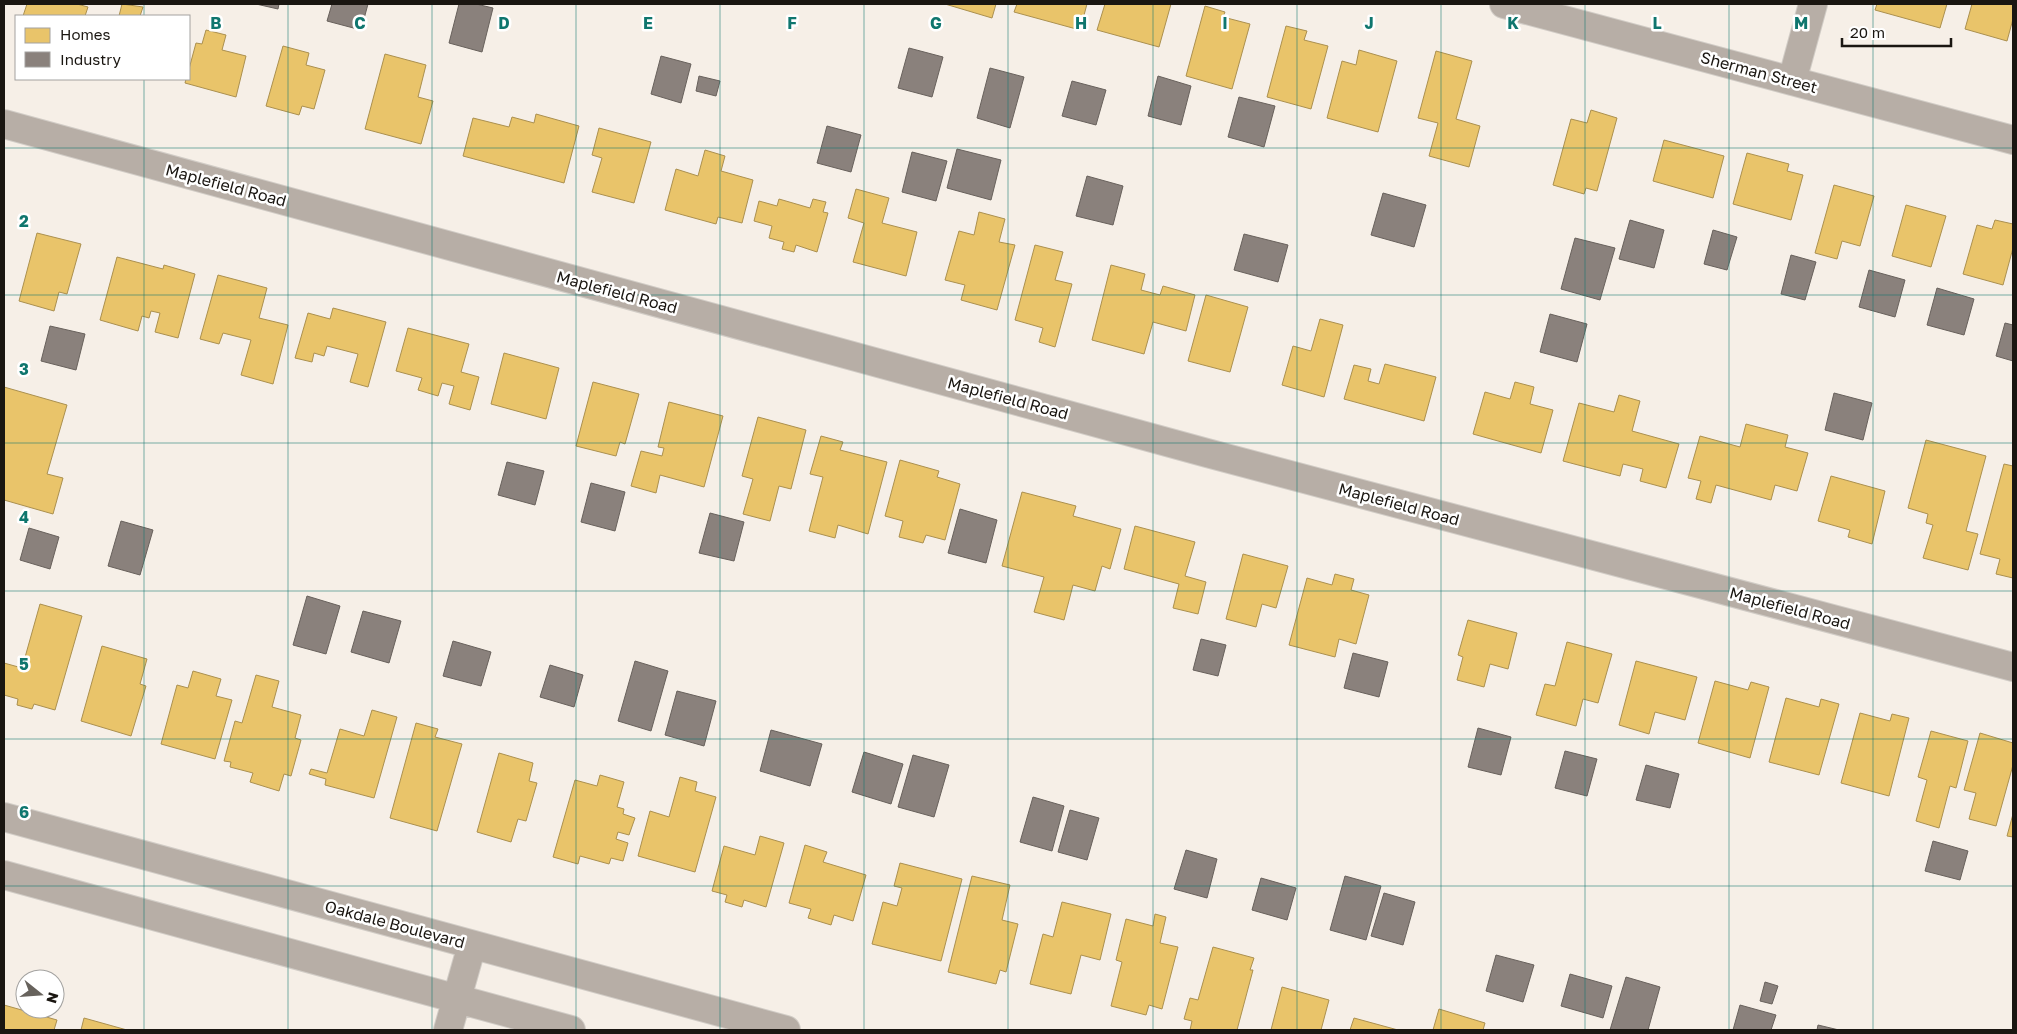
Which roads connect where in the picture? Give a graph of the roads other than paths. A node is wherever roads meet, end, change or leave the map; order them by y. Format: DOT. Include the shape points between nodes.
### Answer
graph roads {
  1 [pos="1504,4"];
  2 [pos="1814,4"];
  3 [pos="1792,81"];
  4 [pos="4,124"];
  5 [pos="2013,140"];
  6 [pos="2013,667"];
  7 [pos="4,817"];
  8 [pos="4,875"];
  9 [pos="472,945"];
  10 [pos="456,998"];
  11 [pos="448,1030"];
  12 [pos="571,1030"];
  13 [pos="786,1030"];
  1 -- 3 [label="street, Sherman Street"];
  2 -- 3 [label="street"];
  3 -- 5 [label="street, Sherman Street"];
  4 -- 6 [label="street, Maplefield Road" via="1188,448"];
  7 -- 9 [label="street, Oakdale Boulevard"];
  8 -- 10 [label="street"];
  9 -- 10 [label="street"];
  9 -- 13 [label="street, Oakdale Boulevard"];
  10 -- 11 [label="street"];
  10 -- 12 [label="street"];
}
